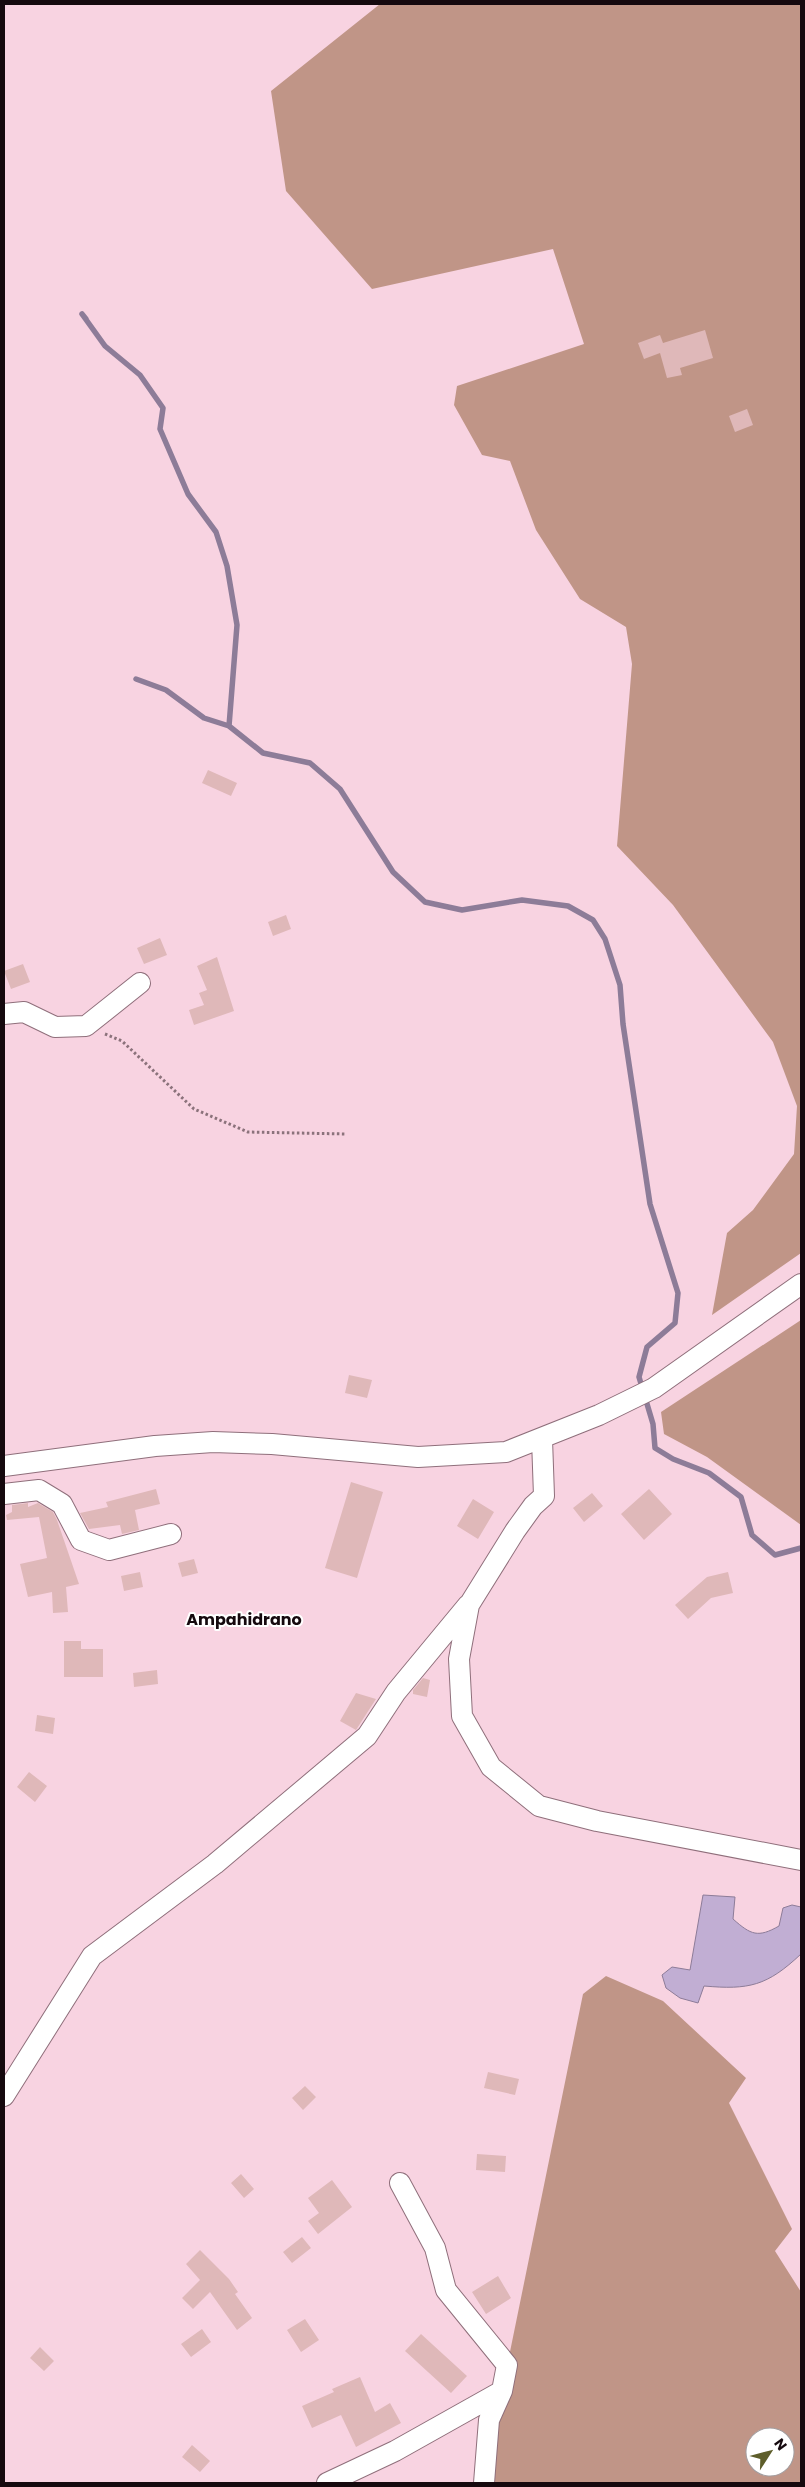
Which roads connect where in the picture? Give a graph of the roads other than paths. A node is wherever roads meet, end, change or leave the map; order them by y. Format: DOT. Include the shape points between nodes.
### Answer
graph roads {
  1 [pos="140,983"];
  2 [pos="4,1014"];
  3 [pos="801,1284"];
  4 [pos="542,1439"];
  5 [pos="4,1466"];
  6 [pos="4,1494"];
  7 [pos="171,1534"];
  8 [pos="469,1605"];
  9 [pos="801,1860"];
  10 [pos="4,2096"];
  11 [pos="400,2183"];
  12 [pos="502,2391"];
  13 [pos="327,2483"];
  14 [pos="484,2483"];
  1 -- 2 [label="street" via="86,1026 55,1026 24,1012"];
  3 -- 4 [label="street" via="654,1388"];
  4 -- 5 [label="street" via="506,1452 418,1457 213,1442 155,1446"];
  4 -- 8 [label="street" via="544,1496 515,1530"];
  6 -- 7 [label="street" via="39,1490 62,1504 81,1540 109,1550"];
  8 -- 9 [label="street" via="459,1659 462,1716 491,1767 539,1806 597,1822"];
  8 -- 10 [label="street" via="396,1692 367,1736 215,1864 92,1956"];
  11 -- 12 [label="street" via="435,2248 446,2290 507,2365"];
  12 -- 13 [label="street" via="395,2451"];
  12 -- 14 [label="street" via="490,2420"];
}
